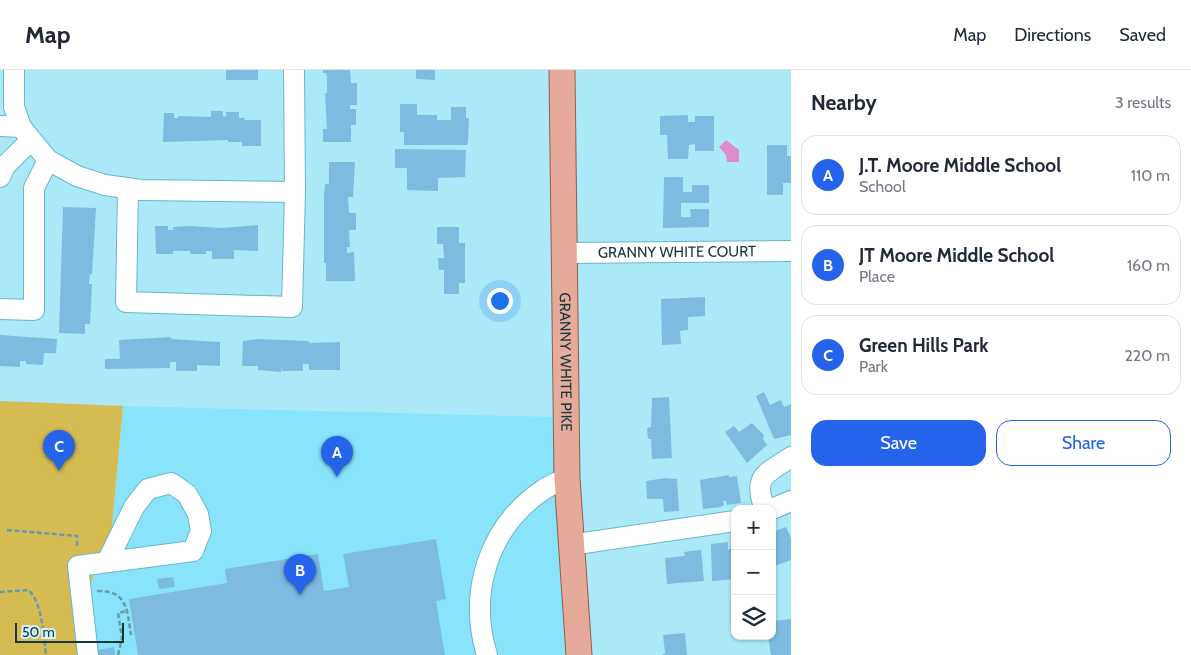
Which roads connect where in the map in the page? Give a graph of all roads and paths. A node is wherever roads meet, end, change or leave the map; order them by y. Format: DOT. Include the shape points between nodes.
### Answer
graph roads {
  1 [pos="14,70"];
  2 [pos="294,70"];
  3 [pos="562,70"];
  4 [pos="7,107"];
  5 [pos="0,126"];
  6 [pos="26,133"];
  7 [pos="48,160"];
  8 [pos="0,177"];
  9 [pos="128,189"];
  10 [pos="295,192"];
  11 [pos="791,251"];
  12 [pos="563,253"];
  13 [pos="0,308"];
  14 [pos="791,457"];
  15 [pos="567,478"];
  16 [pos="791,501"];
  17 [pos="763,505"];
  18 [pos="776,507"];
  19 [pos="731,522"];
  20 [pos="7,530"];
  21 [pos="570,545"];
  22 [pos="107,562"];
  23 [pos="78,566"];
  24 [pos="0,592"];
  25 [pos="81,593"];
  26 [pos="127,611"];
  27 [pos="131,635"];
  28 [pos="46,655"];
  29 [pos="88,655"];
  30 [pos="118,655"];
  31 [pos="487,655"];
  32 [pos="579,655"];
  1 -- 4 [label="street"];
  2 -- 10 [label="street"];
  3 -- 12 [label="main road, GRANNY WHITE PIKE"];
  4 -- 6 [label="street"];
  5 -- 6 [label="street"];
  6 -- 7 [label="street"];
  6 -- 8 [label="street"];
  7 -- 9 [label="street" via="90,181"];
  7 -- 13 [label="street" via="34,188 34,310"];
  9 -- 10 [label="street"];
  9 -- 10 [label="street" via="126,302 292,306"];
  11 -- 12 [label="street, GRANNY WHITE COURT"];
  12 -- 15 [label="main road, GRANNY WHITE PIKE"];
  14 -- 17 [label="street" via="767,473 760,482 759,494"];
  15 -- 21 [label="main road, GRANNY WHITE PIKE"];
  15 -- 31 [label="street" via="542,490 518,512 489,558 479,595 480,625"];
  16 -- 18 [label="street"];
  19 -- 21 [label="street"];
  20 -- 23 [label="path" via="77,536"];
  21 -- 32 [label="main road, GRANNY WHITE PIKE"];
  22 -- 22 [label="street" via="193,552 201,532 198,514 187,494 170,483 148,489 134,507"];
  22 -- 23 [label="street"];
  23 -- 25 [label="street"];
  24 -- 28 [label="path" via="28,590 32,593"];
  25 -- 26 [label="path" via="112,592 123,601"];
  25 -- 29 [label="street"];
  26 -- 27 [label="path"];
  26 -- 30 [label="path" via="118,612 122,638"];
}
